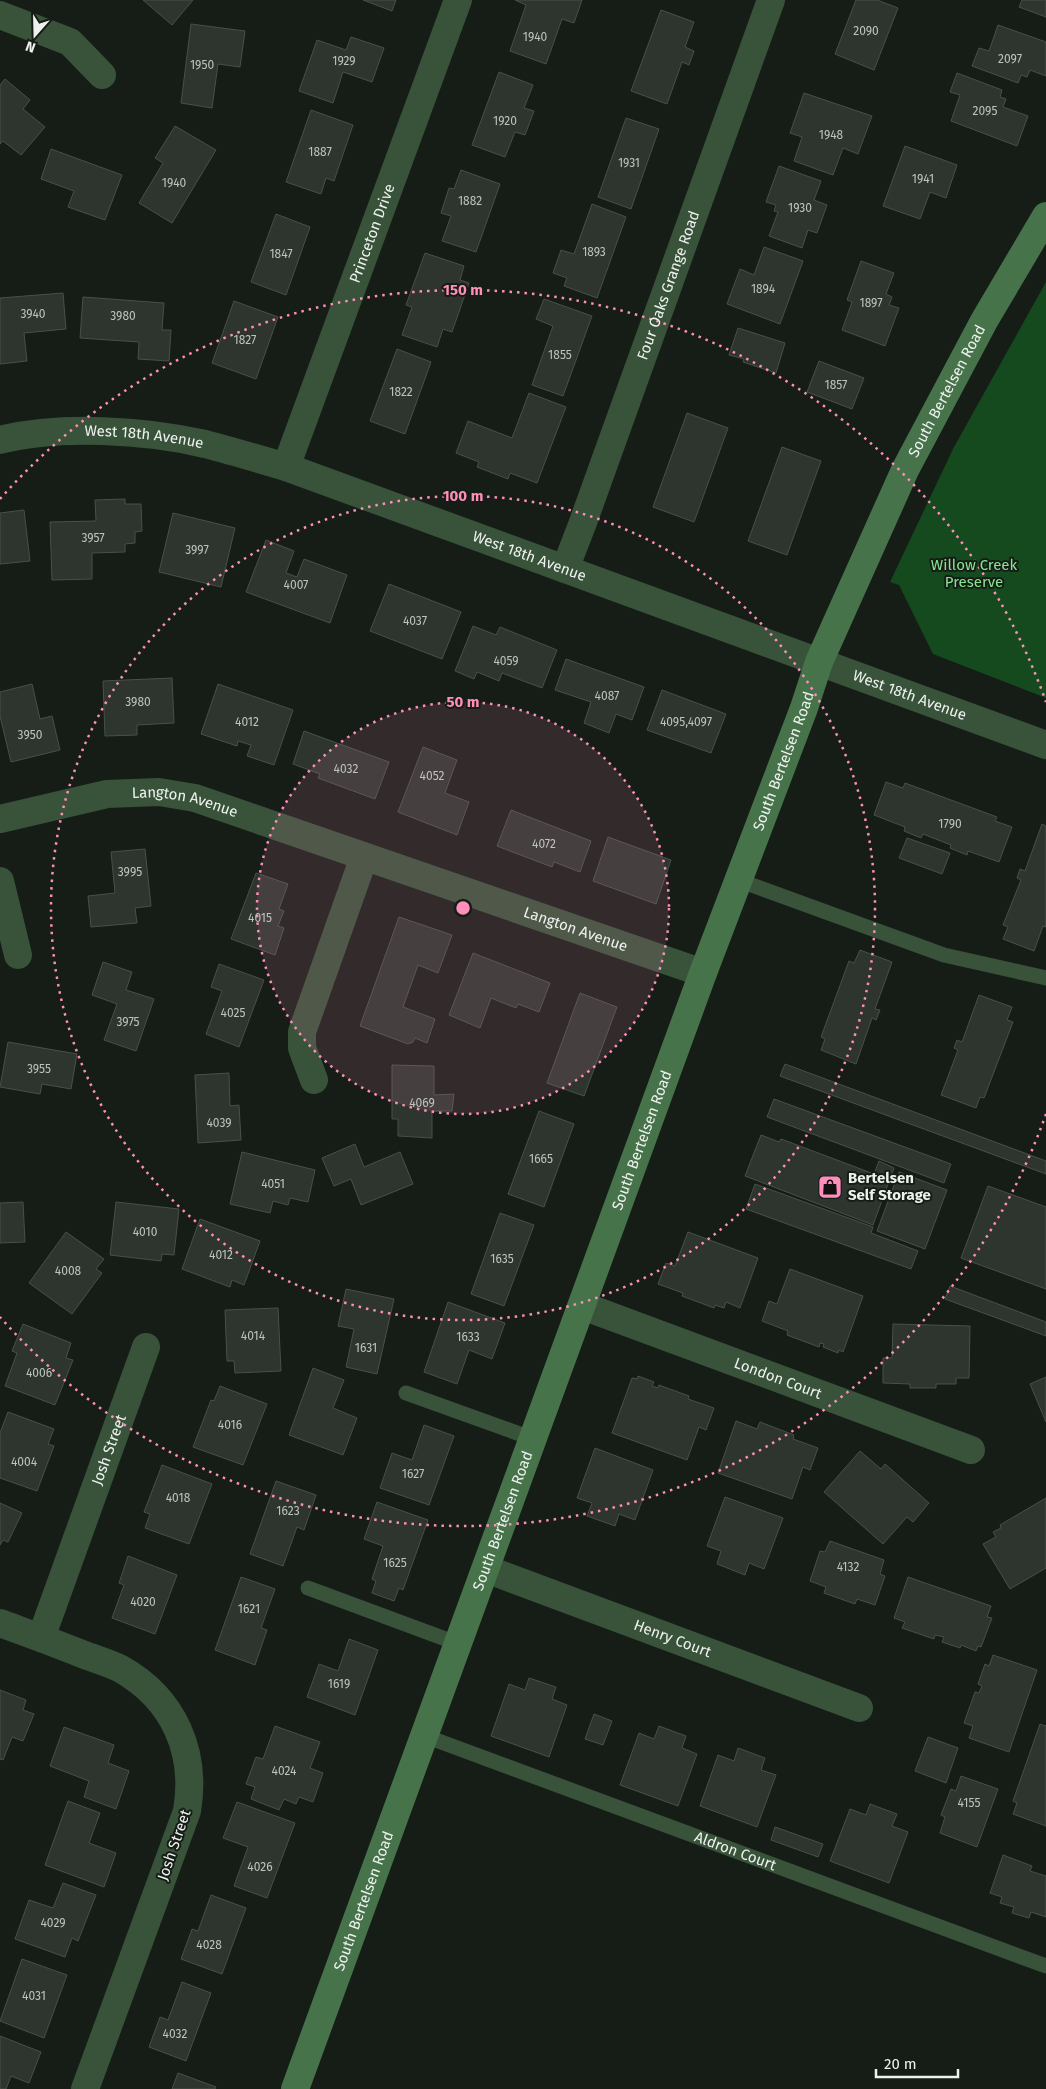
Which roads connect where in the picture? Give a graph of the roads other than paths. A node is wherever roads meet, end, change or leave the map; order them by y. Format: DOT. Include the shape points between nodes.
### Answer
graph roads {
  1 [pos="458,0"];
  2 [pos="771,0"];
  3 [pos="0,15"];
  4 [pos="102,75"];
  5 [pos="1046,216"];
  6 [pos="0,440"];
  7 [pos="286,467"];
  8 [pos="564,569"];
  9 [pos="819,662"];
  10 [pos="1046,745"];
  11 [pos="0,819"];
  12 [pos="364,857"];
  13 [pos="738,880"];
  14 [pos="0,881"];
  15 [pos="18,955"];
  16 [pos="703,973"];
  17 [pos="1046,978"];
  18 [pos="314,1080"];
  19 [pos="583,1306"];
  20 [pos="146,1347"];
  21 [pos="406,1393"];
  22 [pos="534,1439"];
  23 [pos="972,1450"];
  24 [pos="486,1569"];
  25 [pos="308,1588"];
  26 [pos="0,1623"];
  27 [pos="41,1638"];
  28 [pos="458,1644"];
  29 [pos="860,1708"];
  30 [pos="424,1736"];
  31 [pos="1046,1966"];
  32 [pos="85,2089"];
  33 [pos="295,2089"];
  1 -- 7 [label="street, Princeton Drive"];
  2 -- 8 [label="street, Four Oaks Grange Road"];
  3 -- 4 [label="street" via="70,42"];
  5 -- 9 [label="main road, South Bertelsen Road" via="984,321 905,470"];
  6 -- 7 [label="street, West 18th Avenue" via="60,432 110,431 204,444"];
  7 -- 8 [label="street, West 18th Avenue"];
  8 -- 9 [label="street, West 18th Avenue"];
  9 -- 10 [label="street, West 18th Avenue"];
  9 -- 13 [label="main road, South Bertelsen Road"];
  11 -- 12 [label="street, Langton Avenue" via="107,794 159,792 195,798"];
  12 -- 16 [label="street, Langton Avenue"];
  12 -- 18 [label="street" via="302,1032 302,1048"];
  13 -- 16 [label="main road, South Bertelsen Road"];
  13 -- 17 [label="lane" via="944,955"];
  14 -- 15 [label="street"];
  16 -- 19 [label="main road, South Bertelsen Road"];
  19 -- 22 [label="main road, South Bertelsen Road"];
  19 -- 23 [label="street, London Court"];
  20 -- 27 [label="street, Josh Street"];
  21 -- 22 [label="lane"];
  22 -- 24 [label="main road, South Bertelsen Road"];
  24 -- 28 [label="main road, South Bertelsen Road"];
  24 -- 29 [label="street, Henry Court"];
  25 -- 28 [label="lane"];
  26 -- 27 [label="street, Josh Street"];
  27 -- 32 [label="street, Josh Street" via="120,1668 143,1684 172,1716 189,1765 186,1811"];
  28 -- 30 [label="main road, South Bertelsen Road"];
  30 -- 31 [label="lane, Aldron Court"];
  30 -- 33 [label="main road, South Bertelsen Road"];
}
